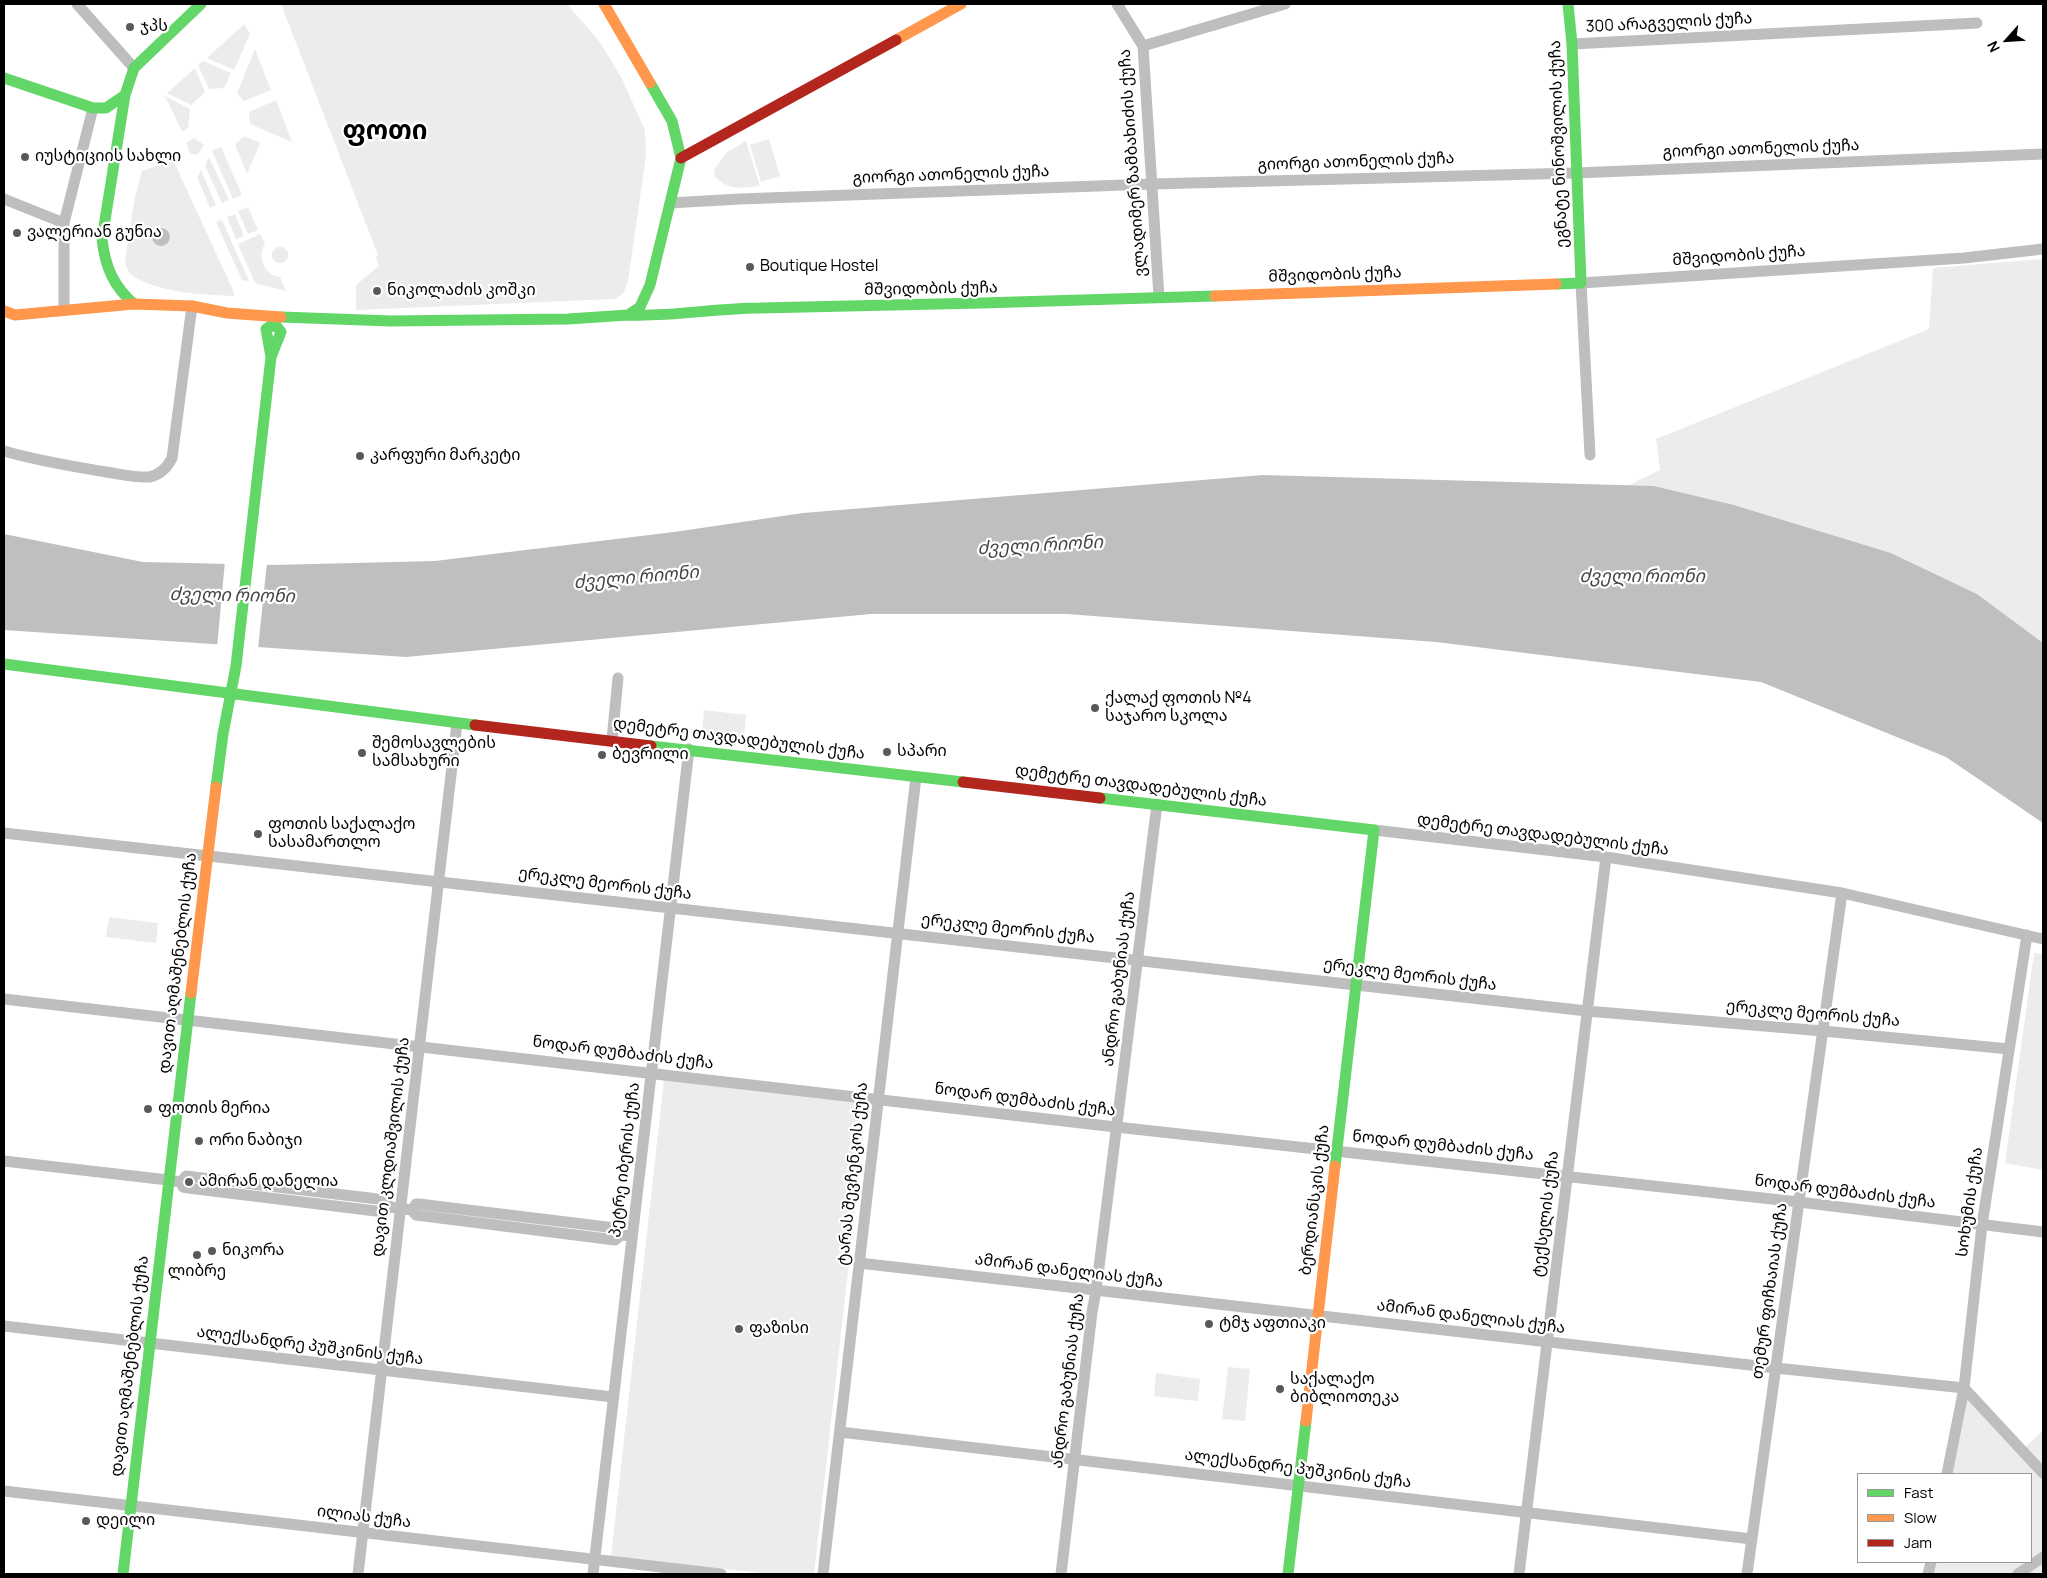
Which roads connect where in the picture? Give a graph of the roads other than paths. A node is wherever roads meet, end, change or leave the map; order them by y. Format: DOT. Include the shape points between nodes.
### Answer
graph roads {
  1 [pos="77,4"];
  2 [pos="201,4"];
  3 [pos="604,4"];
  4 [pos="961,4"];
  5 [pos="1117,4"];
  6 [pos="1285,4"];
  7 [pos="1568,4"];
  8 [pos="1977,24"];
  9 [pos="1572,44"];
  10 [pos="1143,46"];
  11 [pos="134,68"];
  12 [pos="4,78"];
  13 [pos="125,95"];
  14 [pos="93,108"];
  15 [pos="2043,154"];
  16 [pos="681,158"];
  17 [pos="1576,172"];
  18 [pos="1152,184"];
  19 [pos="4,199"];
  20 [pos="670,203"];
  21 [pos="64,223"];
  22 [pos="2043,249"];
  23 [pos="1581,283"];
  24 [pos="650,285"];
  25 [pos="1159,297"];
  26 [pos="134,304"];
  27 [pos="192,306"];
  28 [pos="64,310"];
  29 [pos="4,311"];
  30 [pos="237,312"];
  31 [pos="628,316"];
  32 [pos="654,316"];
  33 [pos="306,318"];
  34 [pos="279,336"];
  35 [pos="266,337"];
  36 [pos="271,357"];
  37 [pos="4,451"];
  38 [pos="1590,456"];
  39 [pos="4,664"];
  40 [pos="618,678"];
  41 [pos="230,694"];
  42 [pos="457,722"];
  43 [pos="612,740"];
  44 [pos="689,749"];
  45 [pos="916,777"];
  46 [pos="1157,804"];
  47 [pos="1374,830"];
  48 [pos="4,832"];
  49 [pos="207,855"];
  50 [pos="1606,857"];
  51 [pos="438,881"];
  52 [pos="1842,893"];
  53 [pos="670,908"];
  54 [pos="897,934"];
  55 [pos="2026,935"];
  56 [pos="2043,939"];
  57 [pos="1138,960"];
  58 [pos="1357,985"];
  59 [pos="4,999"];
  60 [pos="1587,1011"];
  61 [pos="188,1020"];
  62 [pos="1823,1031"];
  63 [pos="419,1045"];
  64 [pos="2009,1049"];
  65 [pos="652,1072"];
  66 [pos="878,1099"];
  67 [pos="1116,1127"];
  68 [pos="1337,1151"];
  69 [pos="4,1161"];
  70 [pos="1567,1177"];
  71 [pos="168,1180"];
  72 [pos="1799,1202"];
  73 [pos="401,1208"];
  74 [pos="1982,1225"];
  75 [pos="2043,1232"];
  76 [pos="626,1235"];
  77 [pos="860,1263"];
  78 [pos="1096,1291"];
  79 [pos="1318,1316"];
  80 [pos="4,1326"];
  81 [pos="1547,1342"];
  82 [pos="149,1343"];
  83 [pos="1776,1368"];
  84 [pos="382,1370"];
  85 [pos="1964,1388"];
  86 [pos="613,1397"];
  87 [pos="840,1432"];
  88 [pos="1075,1460"];
  89 [pos="1947,1473"];
  90 [pos="2043,1473"];
  91 [pos="1299,1486"];
  92 [pos="4,1491"];
  93 [pos="131,1506"];
  94 [pos="1526,1512"];
  95 [pos="363,1534"];
  96 [pos="1752,1539"];
  97 [pos="2043,1557"];
  98 [pos="594,1560"];
  99 [pos="123,1574"];
  100 [pos="358,1574"];
  101 [pos="593,1574"];
  102 [pos="721,1574"];
  103 [pos="823,1574"];
  104 [pos="1061,1574"];
  105 [pos="1288,1574"];
  106 [pos="1519,1574"];
  107 [pos="1746,1574"];
  108 [pos="2018,1574"];
  1 -- 11 [label="street"];
  2 -- 11 [label="street"];
  3 -- 16 [label="street" via="672,121"];
  4 -- 16 [label="street"];
  5 -- 10 [label="street, ვლადიმერ ზამბახიძის ქუჩა"];
  6 -- 10 [label="street"];
  7 -- 9 [label="street, ეგნატე ნინოშვილის ქუჩა"];
  8 -- 9 [label="street, 300 არაგველის ქუჩა"];
  9 -- 17 [label="street, ეგნატე ნინოშვილის ქუჩა"];
  10 -- 18 [label="street, ვლადიმერ ზამბახიძის ქუჩა"];
  11 -- 13 [label="street"];
  12 -- 14 [label="street"];
  13 -- 14 [label="street" via="106,108"];
  13 -- 26 [label="street" via="102,239 103,258 111,280"];
  14 -- 21 [label="street"];
  15 -- 17 [label="street, გიორგი ათონელის ქუჩა"];
  16 -- 20 [label="street"];
  17 -- 18 [label="street, გიორგი ათონელის ქუჩა"];
  17 -- 23 [label="street, ეგნატე ნინოშვილის ქუჩა"];
  18 -- 20 [label="street, გიორგი ათონელის ქუჩა"];
  18 -- 25 [label="street, ვლადიმერ ზამბახიძის ქუჩა"];
  19 -- 21 [label="street"];
  20 -- 24 [label="street"];
  21 -- 28 [label="street"];
  22 -- 23 [label="street, მშვიდობის ქუჩა" via="1964,258"];
  23 -- 25 [label="street, მშვიდობის ქუჩა"];
  23 -- 38 [label="street"];
  24 -- 31 [label="street" via="640,307"];
  24 -- 32 [label="street"];
  25 -- 32 [label="street, მშვიდობის ქუჩა" via="988,304 732,308"];
  26 -- 27 [label="street, მშვიდობის ქუჩა"];
  26 -- 28 [label="street, მშვიდობის ქუჩა"];
  27 -- 30 [label="street, მშვიდობის ქუჩა"];
  27 -- 37 [label="street" via="172,458 168,467 148,477 35,460"];
  28 -- 29 [label="street, მშვიდობის ქუჩა" via="15,315"];
  30 -- 33 [label="street, მშვიდობის ქუჩა"];
  30 -- 35 [label="street" via="256,325"];
  31 -- 32 [label="street, მშვიდობის ქუჩა"];
  31 -- 33 [label="street, მშვიდობის ქუჩა" via="401,321"];
  33 -- 34 [label="street"];
  34 -- 35 [label="street" via="279,328 274,326 267,327"];
  34 -- 36 [label="street, დავით აღმაშენებლის ქუჩა"];
  35 -- 36 [label="street, დავით აღმაშენებლის ქუჩა"];
  36 -- 41 [label="street, დავით აღმაშენებლის ქუჩა" via="236,666"];
  39 -- 41 [label="street, დემეტრე თავდადებულის ქუჩა"];
  40 -- 43 [label="street"];
  41 -- 42 [label="street, დემეტრე თავდადებულის ქუჩა"];
  41 -- 49 [label="street, დავით აღმაშენებლის ქუჩა"];
  42 -- 43 [label="street, დემეტრე თავდადებულის ქუჩა"];
  42 -- 51 [label="street, დავით კლდიაშვილის ქუჩა"];
  43 -- 44 [label="street, დემეტრე თავდადებულის ქუჩა"];
  44 -- 45 [label="street, დემეტრე თავდადებულის ქუჩა"];
  44 -- 53 [label="street, პეტრე იბერის ქუჩა"];
  45 -- 46 [label="street, დემეტრე თავდადებულის ქუჩა"];
  45 -- 54 [label="street, ტარას შევჩენკოს ქუჩა"];
  46 -- 47 [label="street, დემეტრე თავდადებულის ქუჩა"];
  46 -- 57 [label="street, ანდრო გაბუნიას ქუჩა"];
  47 -- 50 [label="street, დემეტრე თავდადებულის ქუჩა"];
  47 -- 58 [label="street, ბერდიანსკის ქუჩა"];
  48 -- 49 [label="street, ერეკლე მეორის ქუჩა"];
  49 -- 51 [label="street, ერეკლე მეორის ქუჩა"];
  49 -- 61 [label="street, დავით აღმაშენებლის ქუჩა"];
  50 -- 52 [label="street, დემეტრე თავდადებულის ქუჩა"];
  50 -- 60 [label="street, ტექსელის ქუჩა"];
  51 -- 53 [label="street, ერეკლე მეორის ქუჩა"];
  51 -- 63 [label="street, დავით კლდიაშვილის ქუჩა"];
  52 -- 55 [label="street, დემეტრე თავდადებულის ქუჩა"];
  52 -- 62 [label="street, თემურ ფიჩხაიას ქუჩა"];
  53 -- 54 [label="street, ერეკლე მეორის ქუჩა"];
  53 -- 65 [label="street, პეტრე იბერის ქუჩა"];
  54 -- 57 [label="street, ერეკლე მეორის ქუჩა"];
  54 -- 66 [label="street, ტარას შევჩენკოს ქუჩა"];
  55 -- 56 [label="street, დემეტრე თავდადებულის ქუჩა"];
  55 -- 64 [label="street, სოხუმის ქუჩა"];
  57 -- 58 [label="street, ერეკლე მეორის ქუჩა"];
  57 -- 67 [label="street, ანდრო გაბუნიას ქუჩა"];
  58 -- 60 [label="street, ერეკლე მეორის ქუჩა"];
  58 -- 68 [label="street, ბერდიანსკის ქუჩა"];
  59 -- 61 [label="street, ნოდარ დუმბაძის ქუჩა"];
  60 -- 62 [label="street, ერეკლე მეორის ქუჩა"];
  60 -- 70 [label="street, ტექსელის ქუჩა"];
  61 -- 63 [label="street, ნოდარ დუმბაძის ქუჩა"];
  61 -- 71 [label="street, დავით აღმაშენებლის ქუჩა"];
  62 -- 64 [label="street, ერეკლე მეორის ქუჩა"];
  62 -- 72 [label="street, თემურ ფიჩხაიას ქუჩა"];
  63 -- 65 [label="street, ნოდარ დუმბაძის ქუჩა"];
  63 -- 73 [label="street, დავით კლდიაშვილის ქუჩა"];
  64 -- 74 [label="street, სოხუმის ქუჩა"];
  65 -- 66 [label="street, ნოდარ დუმბაძის ქუჩა"];
  65 -- 76 [label="street, პეტრე იბერის ქუჩა"];
  66 -- 67 [label="street, ნოდარ დუმბაძის ქუჩა"];
  66 -- 77 [label="street, ტარას შევჩენკოს ქუჩა"];
  67 -- 68 [label="street, ნოდარ დუმბაძის ქუჩა"];
  67 -- 78 [label="street, ანდრო გაბუნიას ქუჩა"];
  68 -- 70 [label="street, ნოდარ დუმბაძის ქუჩა"];
  68 -- 79 [label="street, ბერდიანსკის ქუჩა"];
  69 -- 71 [label="street"];
  70 -- 72 [label="street, ნოდარ დუმბაძის ქუჩა"];
  70 -- 81 [label="street, ტექსელის ქუჩა"];
  71 -- 73 [label="street" via="181,1182 188,1188 384,1212"];
  71 -- 82 [label="street, დავით აღმაშენებლის ქუჩა"];
  72 -- 74 [label="street, ნოდარ დუმბაძის ქუჩა"];
  72 -- 83 [label="street, თემურ ფიჩხაიას ქუჩა"];
  73 -- 76 [label="street" via="416,1215 605,1239 617,1240"];
  73 -- 84 [label="street, დავით კლდიაშვილის ქუჩა"];
  74 -- 75 [label="street, ნოდარ დუმბაძის ქუჩა"];
  74 -- 85 [label="street, სოხუმის ქუჩა"];
  76 -- 86 [label="street, პეტრე იბერის ქუჩა"];
  77 -- 78 [label="street, ამირან დანელიას ქუჩა"];
  77 -- 87 [label="street, ტარას შევჩენკოს ქუჩა"];
  78 -- 79 [label="street, ამირან დანელიას ქუჩა"];
  78 -- 88 [label="street, ანდრო გაბუნიას ქუჩა"];
  79 -- 81 [label="street, ამირან დანელიას ქუჩა"];
  79 -- 91 [label="street, ბერდიანსკის ქუჩა"];
  80 -- 82 [label="street, ალექსანდრე პუშკინის ქუჩა"];
  81 -- 83 [label="street, ამირან დანელიას ქუჩა"];
  81 -- 94 [label="street, ტექსელის ქუჩა"];
  82 -- 84 [label="street, ალექსანდრე პუშკინის ქუჩა"];
  82 -- 93 [label="street, დავით აღმაშენებლის ქუჩა"];
  83 -- 85 [label="street, ამირან დანელიას ქუჩა"];
  83 -- 96 [label="street, თემურ ფიჩხაიას ქუჩა"];
  84 -- 86 [label="street, ალექსანდრე პუშკინის ქუჩა"];
  84 -- 95 [label="street, დავით კლდიაშვილის ქუჩა"];
  85 -- 89 [label="street, სოხუმის ქუჩა"];
  85 -- 90 [label="street"];
  86 -- 98 [label="street, პეტრე იბერის ქუჩა"];
  87 -- 88 [label="street, ალექსანდრე პუშკინის ქუჩა"];
  87 -- 103 [label="street, ტარას შევჩენკოს ქუჩა"];
  88 -- 91 [label="street, ალექსანდრე პუშკინის ქუჩა"];
  88 -- 104 [label="street, ანდრო გაბუნიას ქუჩა"];
  91 -- 94 [label="street, ალექსანდრე პუშკინის ქუჩა"];
  91 -- 105 [label="street, ბერდიანსკის ქუჩა"];
  92 -- 93 [label="street, ილიას ქუჩა"];
  93 -- 95 [label="street, ილიას ქუჩა"];
  93 -- 99 [label="street, დავით აღმაშენებლის ქუჩა"];
  94 -- 96 [label="street, ალექსანდრე პუშკინის ქუჩა"];
  94 -- 106 [label="street, ტექსელის ქუჩა"];
  95 -- 98 [label="street, ილიას ქუჩა"];
  95 -- 100 [label="street, დავით კლდიაშვილის ქუჩა"];
  96 -- 107 [label="street, თემურ ფიჩხაიას ქუჩა"];
  97 -- 108 [label="street"];
  98 -- 101 [label="street, პეტრე იბერის ქუჩა"];
  98 -- 102 [label="street, ილიას ქუჩა"];
}
